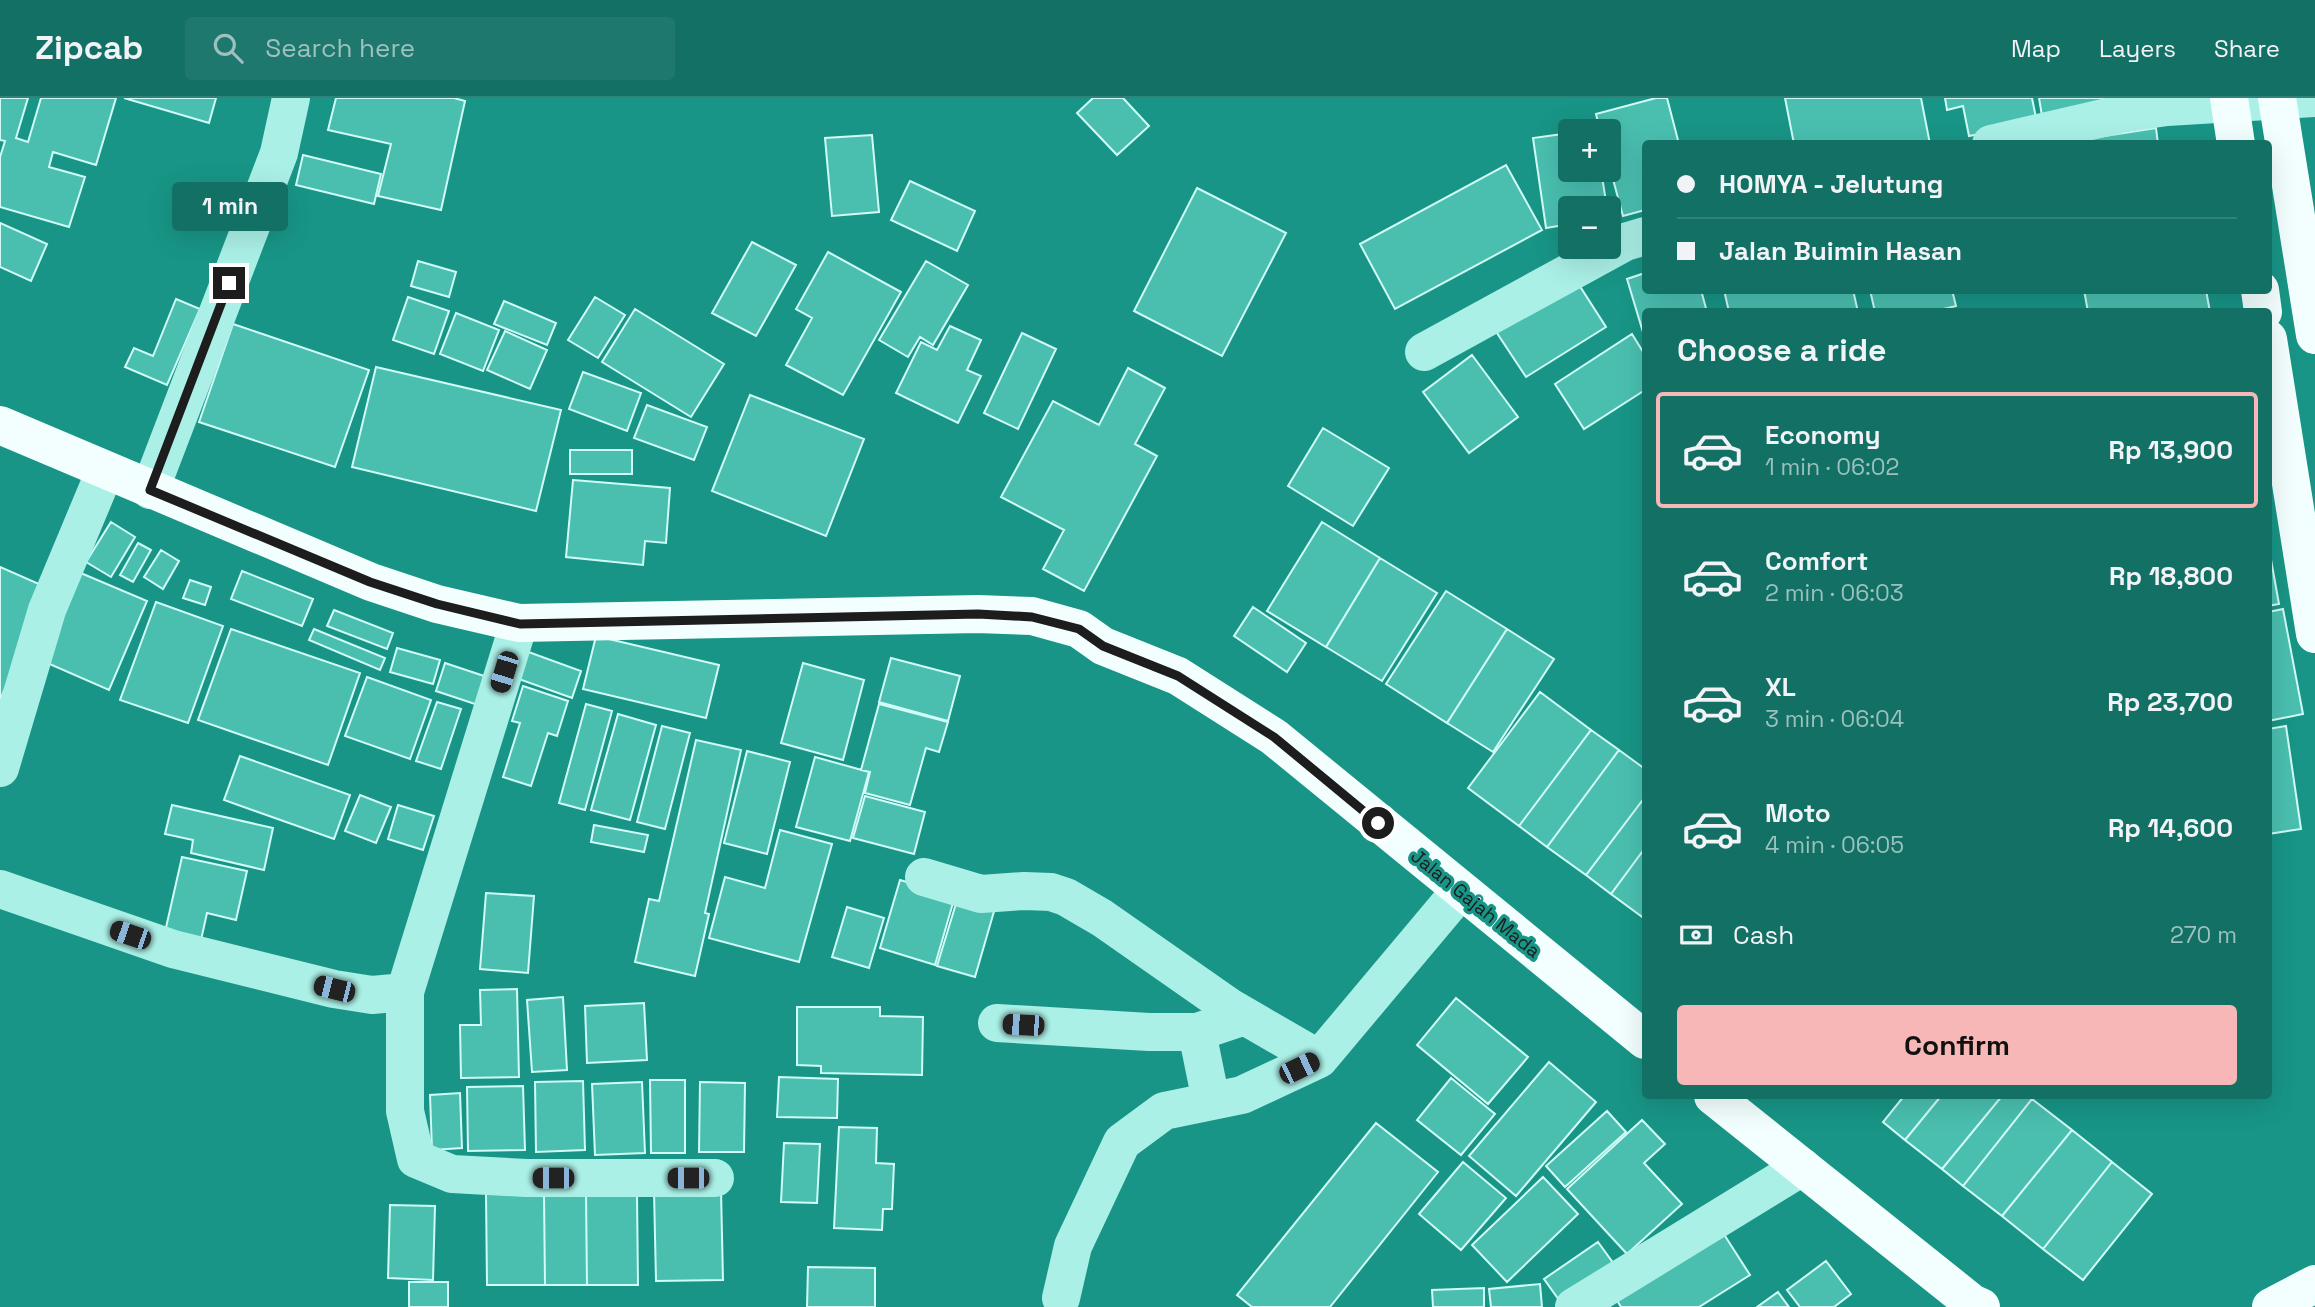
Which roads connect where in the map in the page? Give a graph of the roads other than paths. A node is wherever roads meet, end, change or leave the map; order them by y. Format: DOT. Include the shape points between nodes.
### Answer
graph roads {
  1 [pos="291,98"];
  2 [pos="2277,99"];
  3 [pos="2315,99"];
  4 [pos="2229,101"];
  5 [pos="2008,140"];
  6 [pos="2235,140"];
  7 [pos="1642,237"];
  8 [pos="2315,335"];
  9 [pos="1424,352"];
  10 [pos="2272,364"];
  11 [pos="0,425"];
  12 [pos="106,471"];
  13 [pos="150,490"];
  14 [pos="520,624"];
  15 [pos="2315,634"];
  16 [pos="0,768"];
  17 [pos="925,877"];
  18 [pos="0,889"];
  19 [pos="1460,891"];
  20 [pos="405,992"];
  21 [pos="1245,1016"];
  22 [pos="997,1023"];
  23 [pos="1197,1032"];
  24 [pos="1642,1039"];
  25 [pos="1318,1059"];
  26 [pos="1717,1099"];
  27 [pos="1212,1101"];
  28 [pos="1802,1167"];
  29 [pos="715,1178"];
  30 [pos="2315,1284"];
  31 [pos="1061,1298"];
  32 [pos="1574,1307"];
  33 [pos="1981,1307"];
  34 [pos="2271,1307"];
  1 -- 13 [label="street" via="279,153"];
  2 -- 3 [label="street"];
  2 -- 4 [label="street"];
  2 -- 8 [label="main road"];
  4 -- 5 [label="street" via="2125,113"];
  4 -- 6 [label="main road"];
  7 -- 9 [label="street"];
  10 -- 15 [label="main road"];
  11 -- 12 [label="main road, Jalan Gajah Mada"];
  12 -- 13 [label="main road, Jalan Gajah Mada"];
  12 -- 16 [label="street" via="47,610"];
  13 -- 14 [label="main road, Jalan Gajah Mada" via="370,582"];
  14 -- 19 [label="main road, Jalan Gajah Mada" via="978,614 1032,617 1079,629 1103,646 1178,676 1274,737"];
  14 -- 20 [label="street"];
  17 -- 21 [label="street" via="981,894 1024,891 1066,897"];
  18 -- 20 [label="street" via="173,949 334,989 372,995"];
  19 -- 24 [label="main road, Jalan Gajah Mada"];
  19 -- 25 [label="street"];
  20 -- 29 [label="street" via="405,1111 416,1159 452,1174"];
  21 -- 23 [label="street"];
  21 -- 25 [label="street"];
  22 -- 23 [label="street"];
  23 -- 27 [label="street"];
  25 -- 27 [label="street" via="1242,1095"];
  26 -- 28 [label="main road"];
  27 -- 31 [label="street" via="1164,1111 1122,1142 1073,1246"];
  28 -- 32 [label="street"];
  28 -- 33 [label="main road"];
  30 -- 34 [label="main road"];
}
